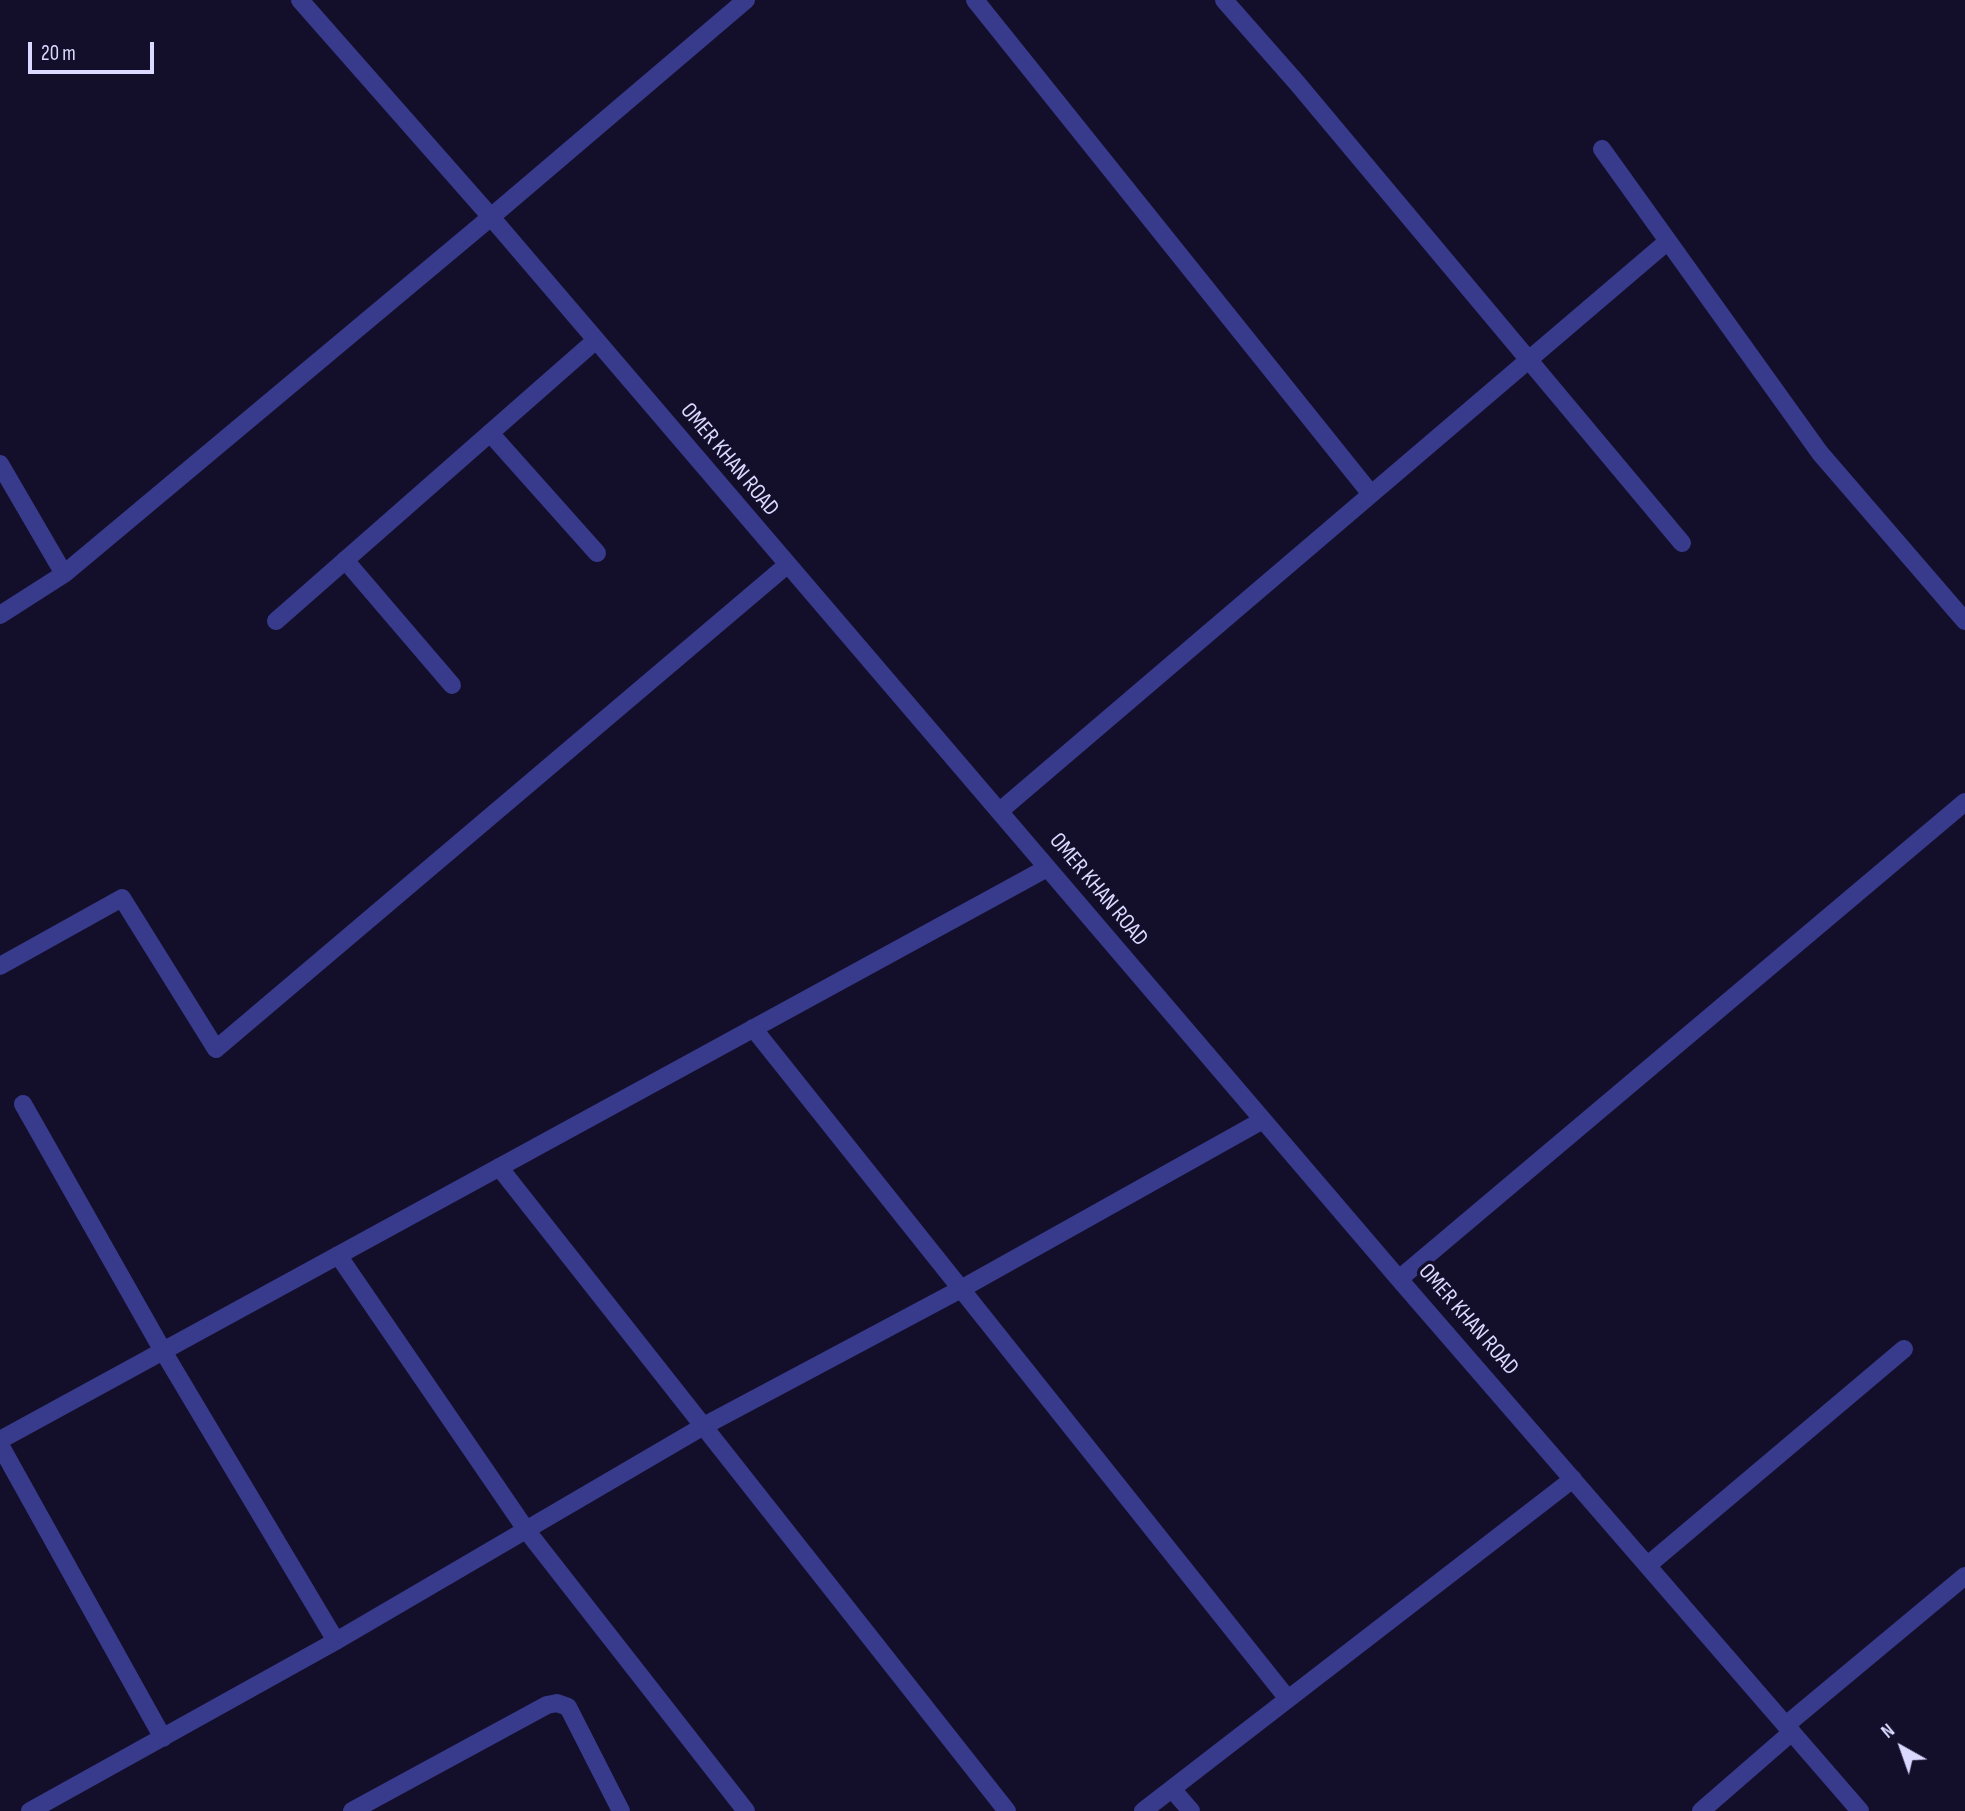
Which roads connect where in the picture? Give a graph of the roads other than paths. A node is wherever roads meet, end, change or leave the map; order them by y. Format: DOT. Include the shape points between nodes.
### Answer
graph roads {
  1 [pos="300,0"];
  2 [pos="746,0"];
  3 [pos="975,0"];
  4 [pos="1224,0"];
  5 [pos="1602,149"];
  6 [pos="491,218"];
  7 [pos="1668,241"];
  8 [pos="596,340"];
  9 [pos="1529,359"];
  10 [pos="490,433"];
  11 [pos="0,464"];
  12 [pos="1371,494"];
  13 [pos="1682,543"];
  14 [pos="597,553"];
  15 [pos="345,560"];
  16 [pos="787,565"];
  17 [pos="64,574"];
  18 [pos="0,615"];
  19 [pos="276,621"];
  20 [pos="1965,621"];
  21 [pos="452,685"];
  22 [pos="1965,802"];
  23 [pos="1001,810"];
  24 [pos="1046,868"];
  25 [pos="0,966"];
  26 [pos="753,1028"];
  27 [pos="23,1104"];
  28 [pos="1263,1120"];
  29 [pos="499,1167"];
  30 [pos="338,1255"];
  31 [pos="1399,1279"];
  32 [pos="961,1290"];
  33 [pos="1904,1349"];
  34 [pos="163,1351"];
  35 [pos="702,1427"];
  36 [pos="0,1443"];
  37 [pos="1573,1479"];
  38 [pos="527,1531"];
  39 [pos="1648,1566"];
  40 [pos="1965,1576"];
  41 [pos="336,1641"];
  42 [pos="1288,1699"];
  43 [pos="1789,1728"];
  44 [pos="163,1738"];
  45 [pos="1172,1788"];
  46 [pos="30,1811"];
  47 [pos="352,1811"];
  48 [pos="621,1811"];
  49 [pos="746,1811"];
  50 [pos="1007,1811"];
  51 [pos="1143,1811"];
  52 [pos="1191,1811"];
  53 [pos="1701,1811"];
  54 [pos="1860,1811"];
  1 -- 6 [label="street, OMER KHAN ROAD"];
  2 -- 6 [label="street"];
  3 -- 12 [label="street"];
  4 -- 9 [label="street"];
  5 -- 7 [label="street"];
  6 -- 8 [label="street, OMER KHAN ROAD"];
  6 -- 17 [label="street"];
  7 -- 9 [label="street"];
  7 -- 20 [label="street" via="1820,453"];
  8 -- 10 [label="street"];
  8 -- 16 [label="street, OMER KHAN ROAD"];
  9 -- 12 [label="street"];
  9 -- 13 [label="street"];
  10 -- 14 [label="street"];
  10 -- 15 [label="street"];
  11 -- 17 [label="street"];
  12 -- 23 [label="street"];
  15 -- 19 [label="street"];
  15 -- 21 [label="street"];
  16 -- 23 [label="street, OMER KHAN ROAD"];
  16 -- 25 [label="street" via="216,1049 122,898"];
  17 -- 18 [label="street"];
  22 -- 31 [label="street"];
  23 -- 24 [label="street, OMER KHAN ROAD"];
  24 -- 26 [label="street"];
  24 -- 28 [label="street, OMER KHAN ROAD"];
  26 -- 29 [label="street"];
  26 -- 32 [label="street"];
  27 -- 34 [label="street"];
  28 -- 31 [label="street, OMER KHAN ROAD"];
  28 -- 32 [label="street"];
  29 -- 30 [label="street"];
  29 -- 35 [label="street"];
  30 -- 34 [label="street"];
  30 -- 38 [label="street"];
  31 -- 37 [label="street, OMER KHAN ROAD"];
  32 -- 35 [label="street"];
  32 -- 42 [label="street"];
  33 -- 39 [label="street"];
  34 -- 36 [label="street"];
  34 -- 41 [label="street"];
  35 -- 38 [label="street"];
  35 -- 50 [label="street"];
  36 -- 44 [label="street"];
  37 -- 39 [label="street, OMER KHAN ROAD"];
  37 -- 42 [label="street"];
  38 -- 41 [label="street"];
  38 -- 49 [label="street"];
  39 -- 43 [label="street, OMER KHAN ROAD"];
  40 -- 43 [label="street"];
  41 -- 44 [label="street"];
  42 -- 45 [label="street"];
  43 -- 53 [label="street"];
  43 -- 54 [label="street, OMER KHAN ROAD"];
  44 -- 46 [label="street"];
  45 -- 51 [label="street"];
  45 -- 52 [label="street"];
  47 -- 48 [label="street" via="547,1704 557,1703 568,1707"];
}
